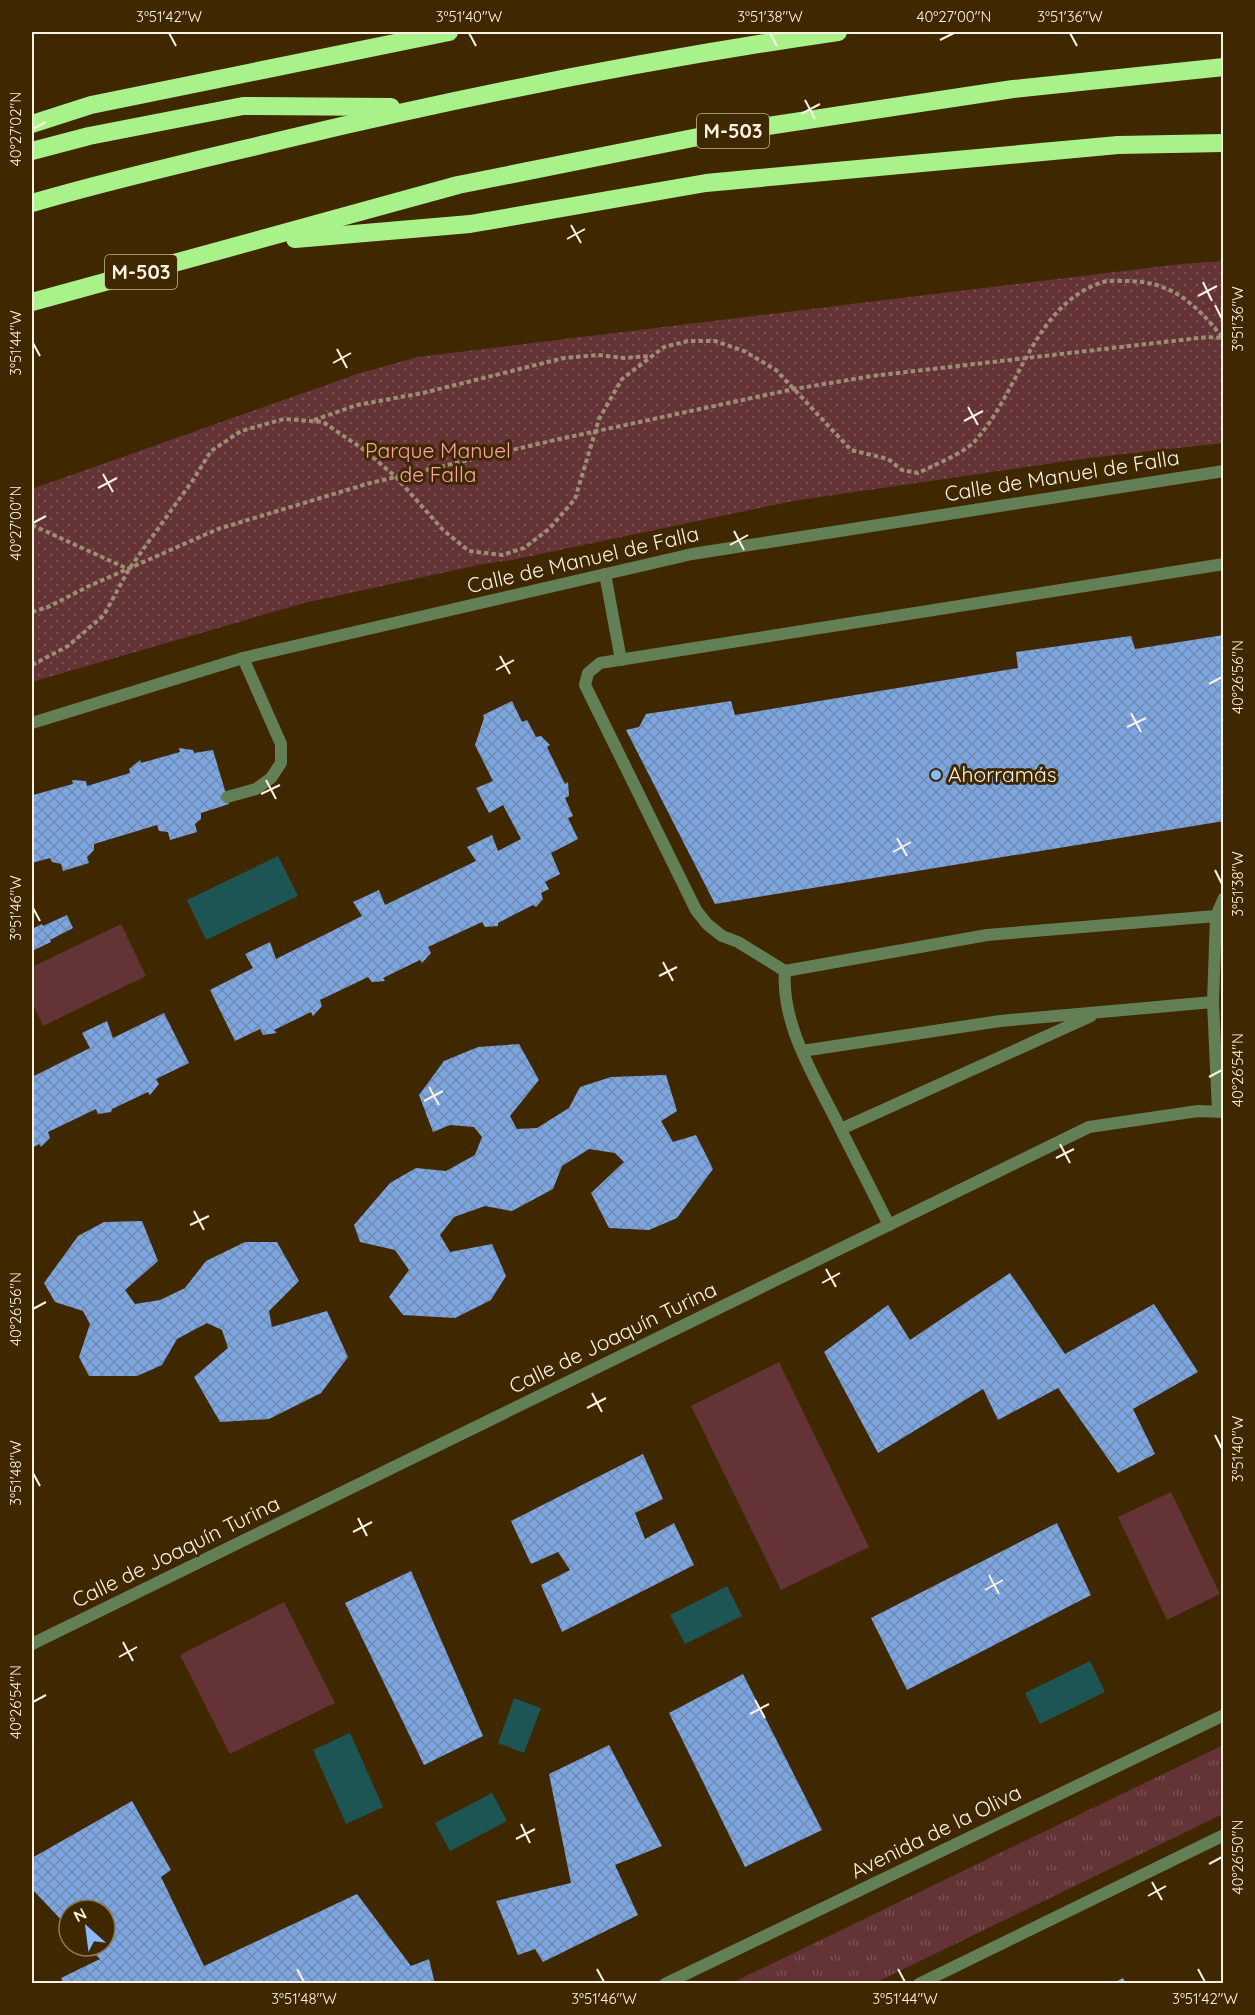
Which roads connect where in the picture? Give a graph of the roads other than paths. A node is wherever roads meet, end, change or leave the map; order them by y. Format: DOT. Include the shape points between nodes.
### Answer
graph roads {
  1 [pos="449,32"];
  2 [pos="838,32"];
  3 [pos="1224,67"];
  4 [pos="420,107"];
  5 [pos="32,124"];
  6 [pos="1224,143"];
  7 [pos="32,151"];
  8 [pos="32,203"];
  9 [pos="252,243"];
  10 [pos="32,302"];
  11 [pos="1224,471"];
  12 [pos="1224,564"];
  13 [pos="605,574"];
  14 [pos="243,658"];
  15 [pos="621,660"];
  16 [pos="32,723"];
  17 [pos="227,797"];
  18 [pos="1224,898"];
  19 [pos="1216,916"];
  20 [pos="785,971"];
  21 [pos="1213,1002"];
  22 [pos="1100,1012"];
  23 [pos="802,1051"];
  24 [pos="1221,1112"];
  25 [pos="841,1129"];
  26 [pos="889,1225"];
  27 [pos="32,1644"];
  28 [pos="1224,1715"];
  29 [pos="1224,1835"];
  30 [pos="665,1983"];
  31 [pos="919,1983"];
  1 -- 5 [label="highway" via="91,105"];
  2 -- 4 [label="highway" via="713,50"];
  3 -- 9 [label="highway, M-503" via="1013,89 708,135 458,185"];
  4 -- 7 [label="highway" via="243,106"];
  4 -- 8 [label="highway"];
  6 -- 9 [label="highway" via="1118,145 706,183 470,224"];
  9 -- 10 [label="highway, M-503"];
  11 -- 13 [label="street, Calle de Manuel de Falla" via="692,554"];
  12 -- 15 [label="street"];
  13 -- 14 [label="street, Calle de Manuel de Falla"];
  13 -- 15 [label="street"];
  14 -- 16 [label="street, Calle de Manuel de Falla"];
  14 -- 17 [label="street" via="281,744 281,763 271,778 256,789"];
  15 -- 20 [label="street" via="600,663 588,673 585,685 696,910 722,936"];
  18 -- 19 [label="street"];
  19 -- 20 [label="street" via="987,935"];
  19 -- 21 [label="street"];
  20 -- 23 [label="street" via="790,1016"];
  21 -- 22 [label="street"];
  21 -- 24 [label="street"];
  22 -- 23 [label="street" via="1000,1022"];
  22 -- 25 [label="street"];
  23 -- 25 [label="street"];
  24 -- 26 [label="street, Calle de Joaquín Turina" via="1198,1111 1089,1127"];
  25 -- 26 [label="street"];
  26 -- 27 [label="street, Calle de Joaquín Turina"];
  28 -- 30 [label="street, Avenida de la Oliva"];
  29 -- 31 [label="street"];
}
